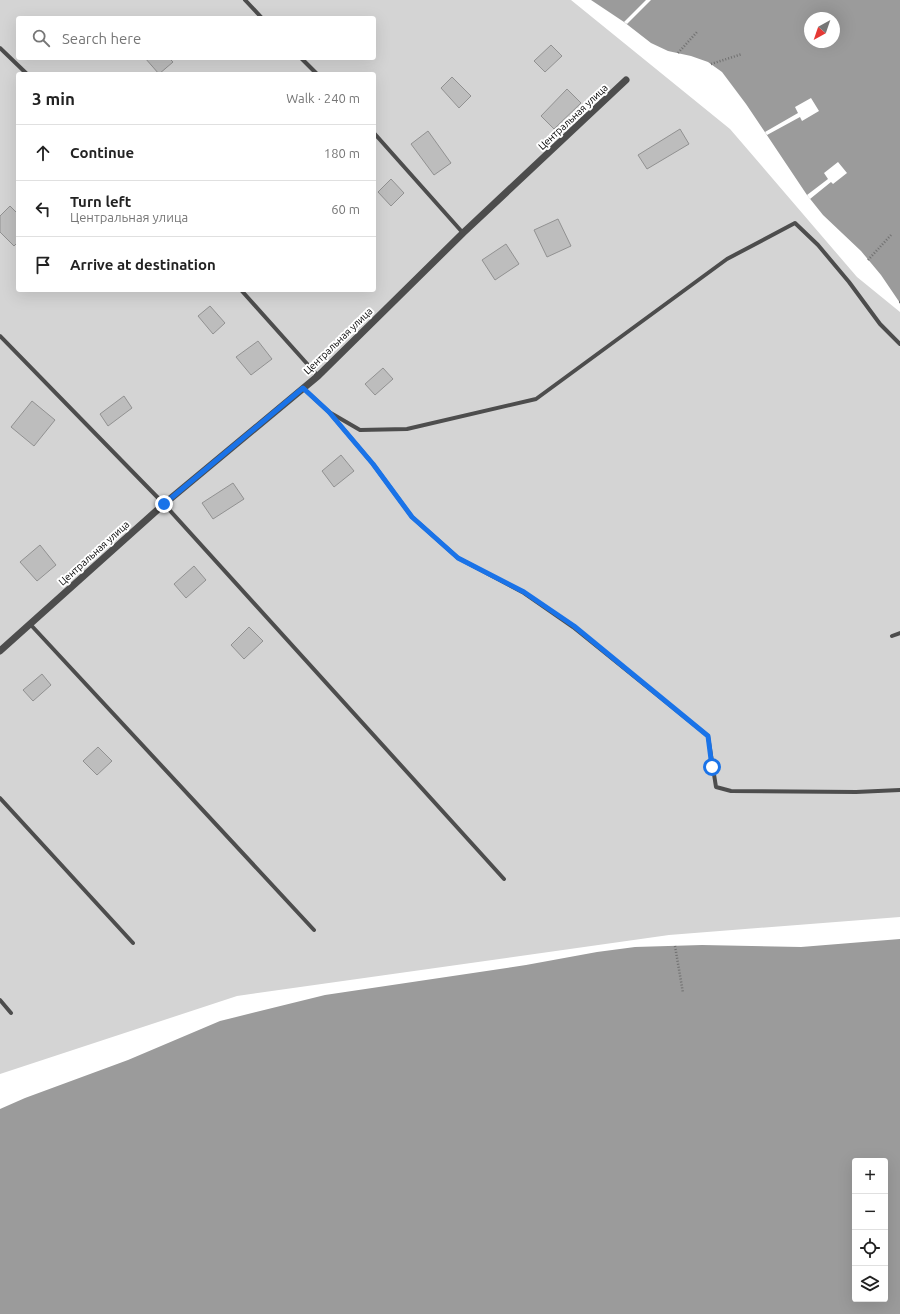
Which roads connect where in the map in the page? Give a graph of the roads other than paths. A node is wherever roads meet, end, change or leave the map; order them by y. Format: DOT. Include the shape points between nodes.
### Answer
graph roads {
  1 [pos="245,0"];
  2 [pos="260,16"];
  3 [pos="0,48"];
  4 [pos="303,60"];
  5 [pos="25,72"];
  6 [pos="315,72"];
  7 [pos="626,80"];
  8 [pos="376,135"];
  9 [pos="463,233"];
  10 [pos="243,292"];
  11 [pos="0,336"];
  12 [pos="900,344"];
  13 [pos="318,376"];
  14 [pos="303,388"];
  15 [pos="329,412"];
  16 [pos="164,504"];
  17 [pos="30,624"];
  18 [pos="900,633"];
  19 [pos="892,636"];
  20 [pos="0,652"];
  21 [pos="900,790"];
  22 [pos="0,798"];
  23 [pos="504,879"];
  24 [pos="314,930"];
  25 [pos="133,943"];
  26 [pos="0,1000"];
  27 [pos="12,1013"];
  1 -- 2 [label="street"];
  3 -- 5 [label="street"];
  4 -- 6 [label="street"];
  7 -- 9 [label="street, Центральная улица"];
  8 -- 9 [label="street"];
  9 -- 13 [label="street, Центральная улица"];
  10 -- 13 [label="street"];
  11 -- 16 [label="street"];
  12 -- 15 [label="street" via="880,324 818,245 795,224 727,259 536,399 407,429 360,430"];
  13 -- 14 [label="street, Центральная улица"];
  14 -- 15 [label="street"];
  14 -- 16 [label="street, Центральная улица"];
  15 -- 21 [label="street" via="373,464 412,517 458,558 524,592 574,626 708,736 716,787 731,791"];
  16 -- 17 [label="street, Центральная улица"];
  16 -- 23 [label="street"];
  17 -- 20 [label="street, Центральная улица"];
  17 -- 24 [label="street"];
  18 -- 19 [label="street"];
  22 -- 25 [label="street"];
  26 -- 27 [label="street"];
}
